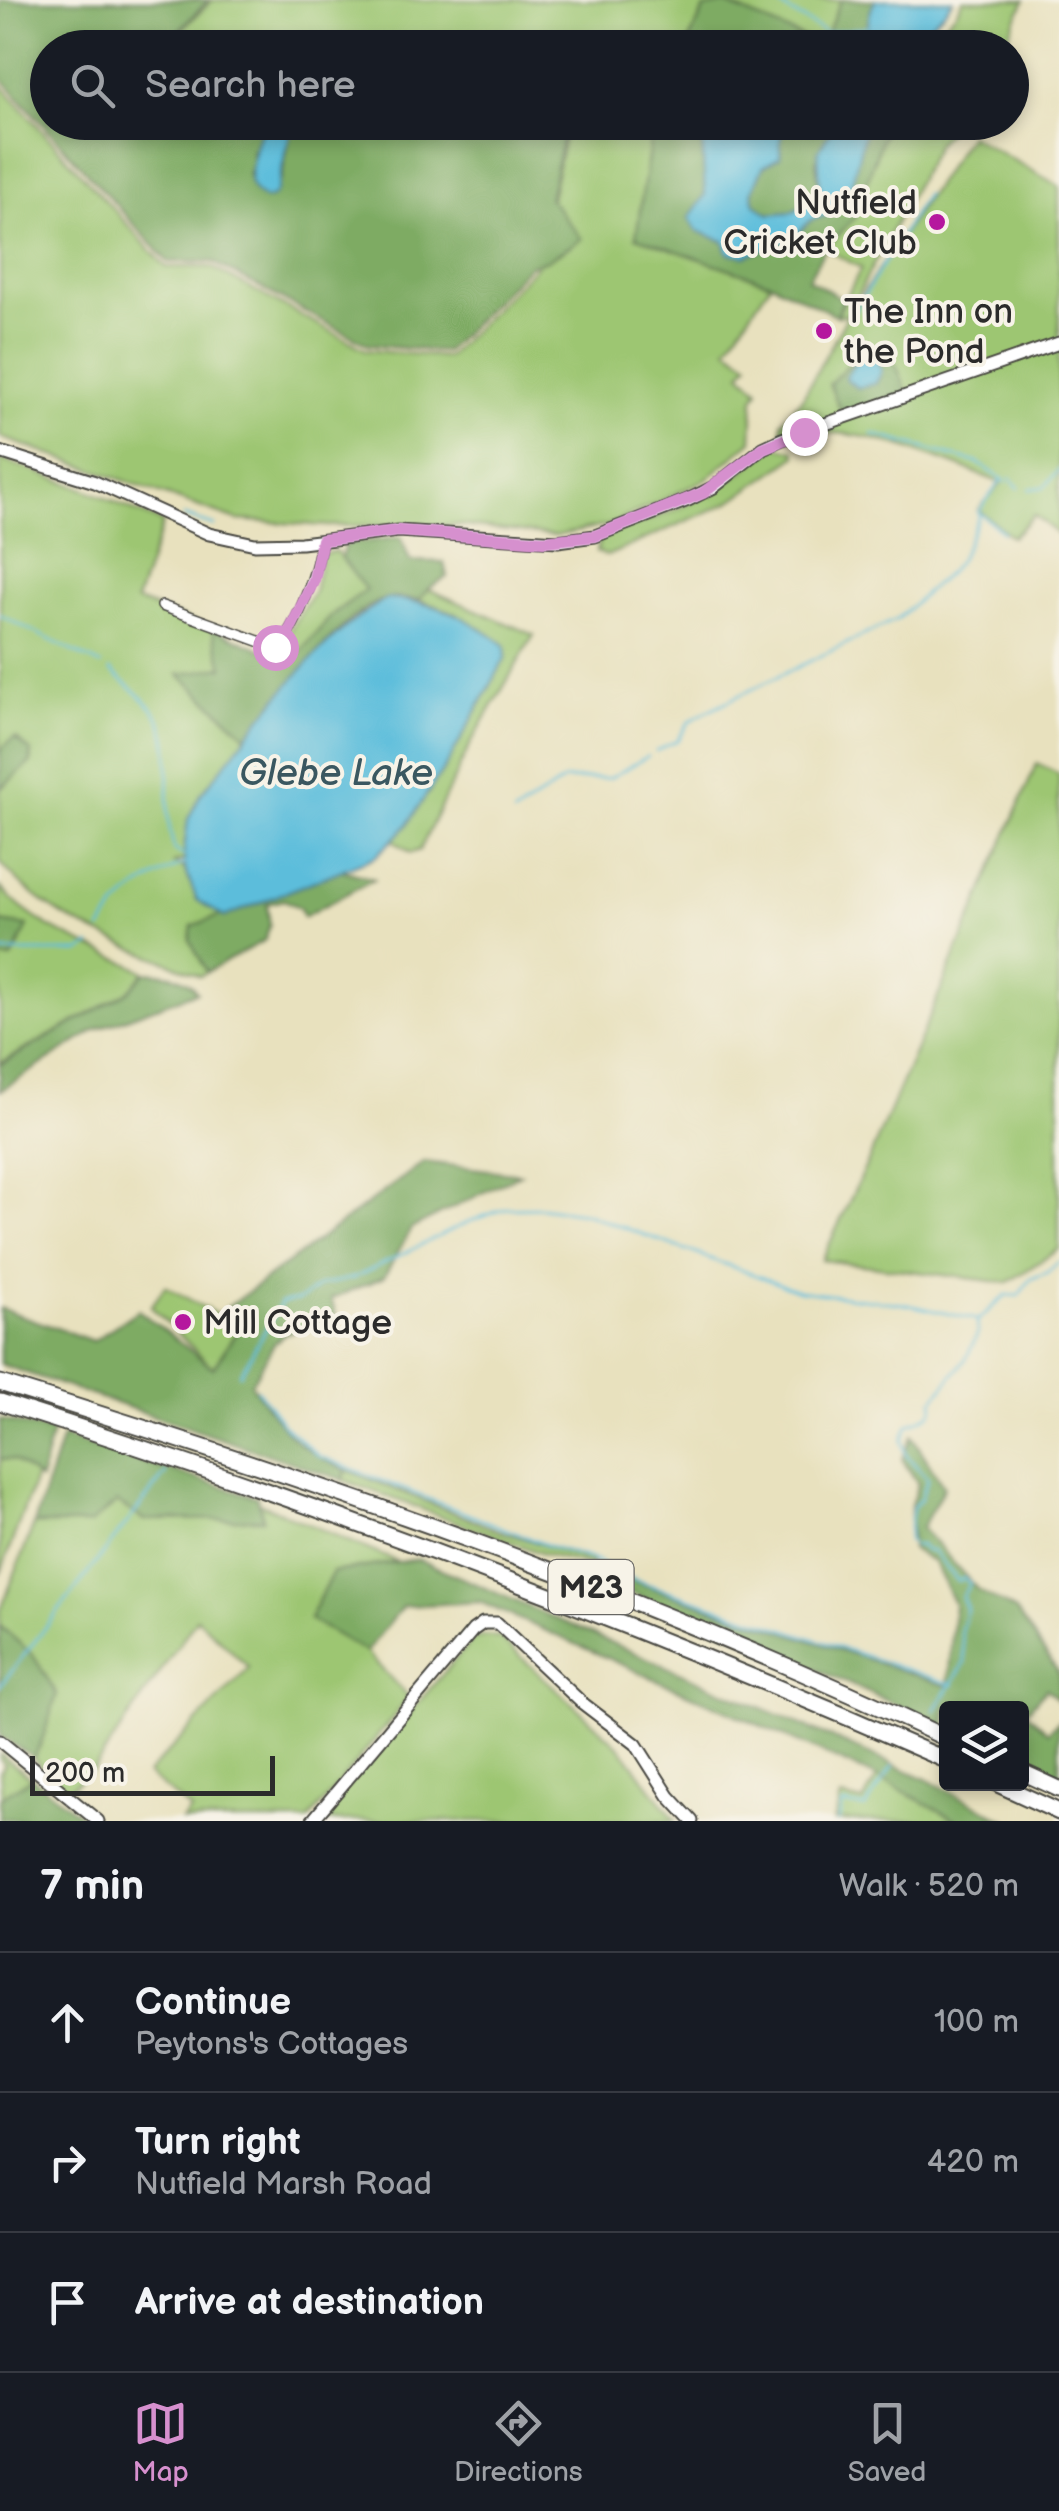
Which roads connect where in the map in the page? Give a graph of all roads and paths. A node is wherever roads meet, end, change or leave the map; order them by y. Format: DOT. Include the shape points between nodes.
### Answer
graph roads {
  1 [pos="1059,343"];
  2 [pos="0,452"];
  3 [pos="322,540"];
  4 [pos="162,606"];
  5 [pos="0,1383"];
  6 [pos="0,1402"];
  7 [pos="939,1735"];
  8 [pos="0,1741"];
  9 [pos="939,1757"];
  10 [pos="1029,1775"];
  11 [pos="1059,1789"];
  12 [pos="1013,1791"];
  13 [pos="1059,1812"];
  14 [pos="98,1821"];
  15 [pos="312,1821"];
  16 [pos="692,1821"];
  1 -- 3 [label="street" via="782,439 703,493 595,536 544,541 408,531"];
  2 -- 3 [label="street" via="95,482 209,534 255,544"];
  3 -- 4 [label="street" via="314,580 275,647"];
  5 -- 7 [label="highway, M23" via="458,1535 825,1682"];
  6 -- 9 [label="highway, M23" via="497,1574"];
  8 -- 14 [label="street"];
  10 -- 11 [label="highway"];
  12 -- 13 [label="highway"];
  15 -- 16 [label="street" via="421,1690 483,1624 497,1623 636,1744"];
}
